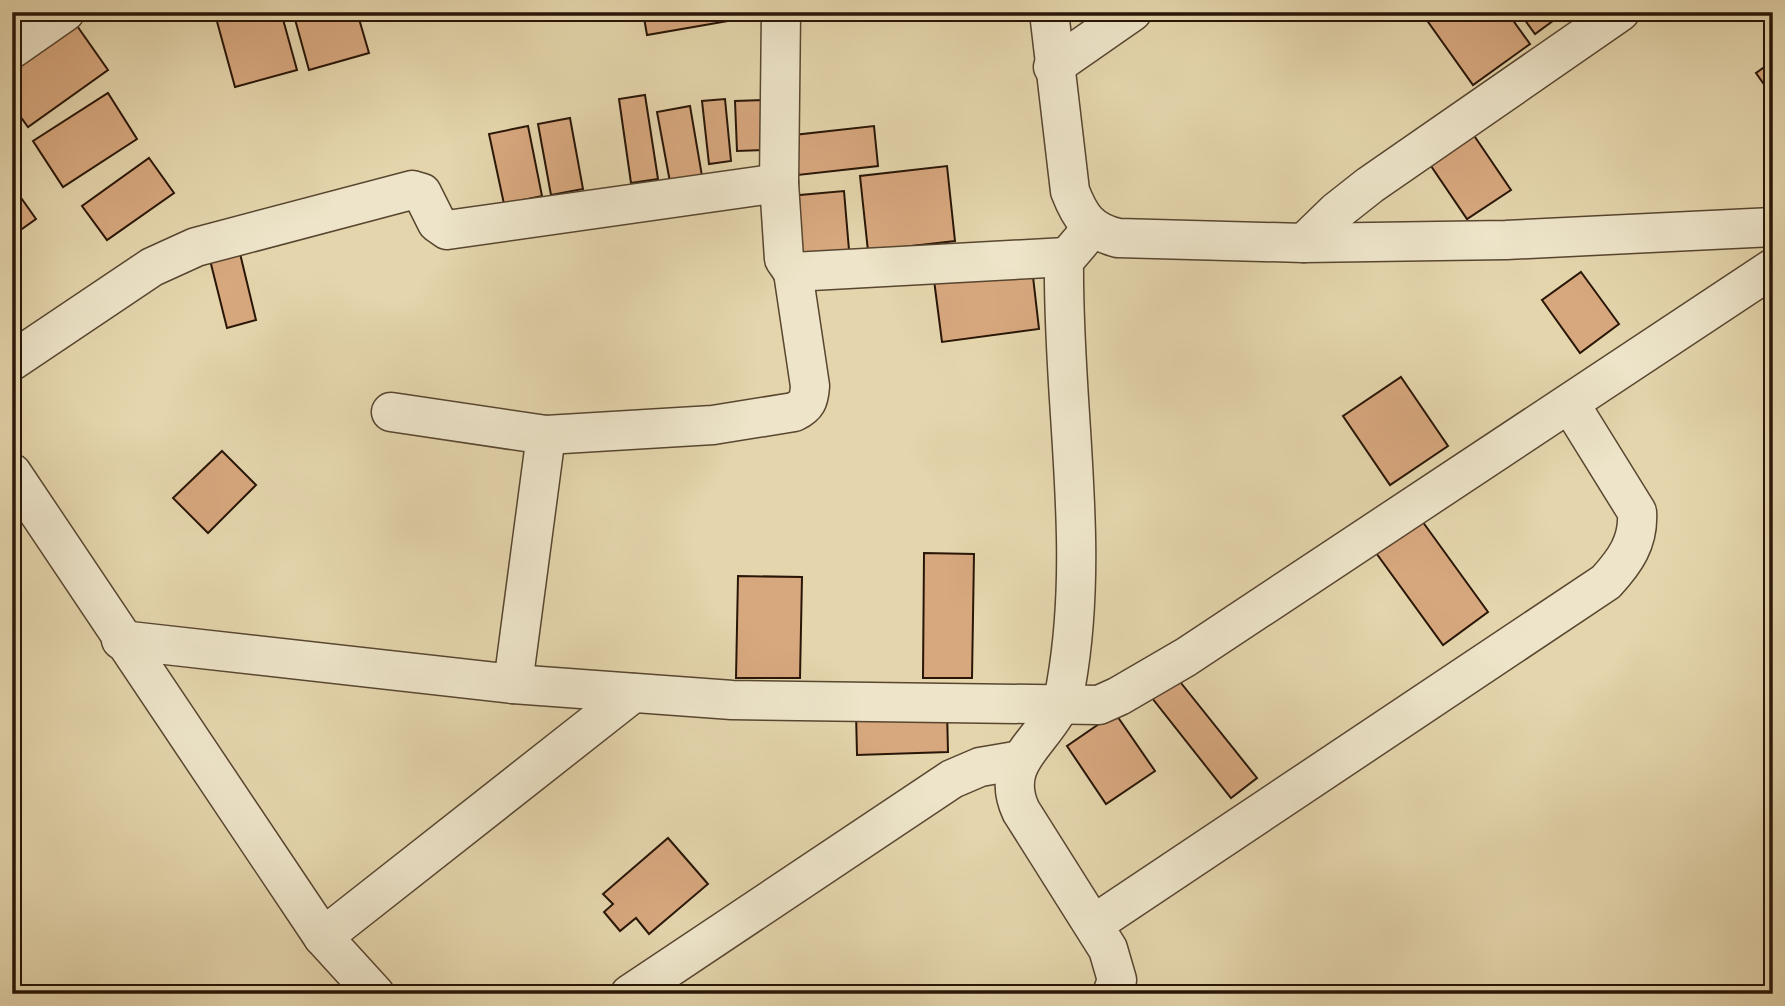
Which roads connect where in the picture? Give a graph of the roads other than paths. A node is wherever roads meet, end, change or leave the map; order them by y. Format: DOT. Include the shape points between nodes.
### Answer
graph roads {
  1 [pos="65,12"];
  2 [pos="781,12"];
  3 [pos="1049,12"];
  4 [pos="1132,12"];
  5 [pos="1620,12"];
  6 [pos="12,49"];
  7 [pos="1053,67"];
  8 [pos="779,184"];
  9 [pos="1773,227"];
  10 [pos="1092,229"];
  11 [pos="1304,243"];
  12 [pos="1066,257"];
  13 [pos="1773,268"];
  14 [pos="793,272"];
  15 [pos="12,361"];
  16 [pos="1570,404"];
  17 [pos="391,412"];
  18 [pos="546,435"];
  19 [pos="12,473"];
  20 [pos="121,640"];
  21 [pos="513,684"];
  22 [pos="633,694"];
  23 [pos="1061,704"];
  24 [pos="1021,760"];
  25 [pos="1094,924"];
  26 [pos="323,937"];
  27 [pos="375,994"];
  28 [pos="630,994"];
  29 [pos="1112,994"];
  1 -- 6 [label="street"];
  2 -- 8 [label="street"];
  3 -- 7 [label="street"];
  4 -- 7 [label="street"];
  5 -- 11 [label="street" via="1370,185"];
  7 -- 10 [label="street" via="1070,191 1079,216"];
  8 -- 14 [label="street" via="784,259"];
  8 -- 15 [label="street" via="447,230 437,223 422,192 412,190 196,247 152,267"];
  9 -- 11 [label="street" via="1506,240"];
  10 -- 11 [label="street" via="1118,238"];
  10 -- 12 [label="street"];
  12 -- 14 [label="street"];
  12 -- 23 [label="street" via="1074,612"];
  13 -- 16 [label="street"];
  14 -- 18 [label="street" via="810,386 803,407 786,414 713,425"];
  16 -- 23 [label="street" via="1141,683 1099,705"];
  16 -- 25 [label="street" via="1637,512 1633,543 1606,582"];
  17 -- 18 [label="street"];
  18 -- 21 [label="street"];
  19 -- 20 [label="street"];
  20 -- 21 [label="street"];
  20 -- 26 [label="street"];
  21 -- 22 [label="street"];
  22 -- 23 [label="street" via="759,701"];
  22 -- 26 [label="street"];
  23 -- 24 [label="street"];
  24 -- 25 [label="street" via="1014,776 1014,795"];
  24 -- 28 [label="street" via="979,767 952,779"];
  25 -- 29 [label="street" via="1115,967 1117,981"];
  26 -- 27 [label="street"];
}
